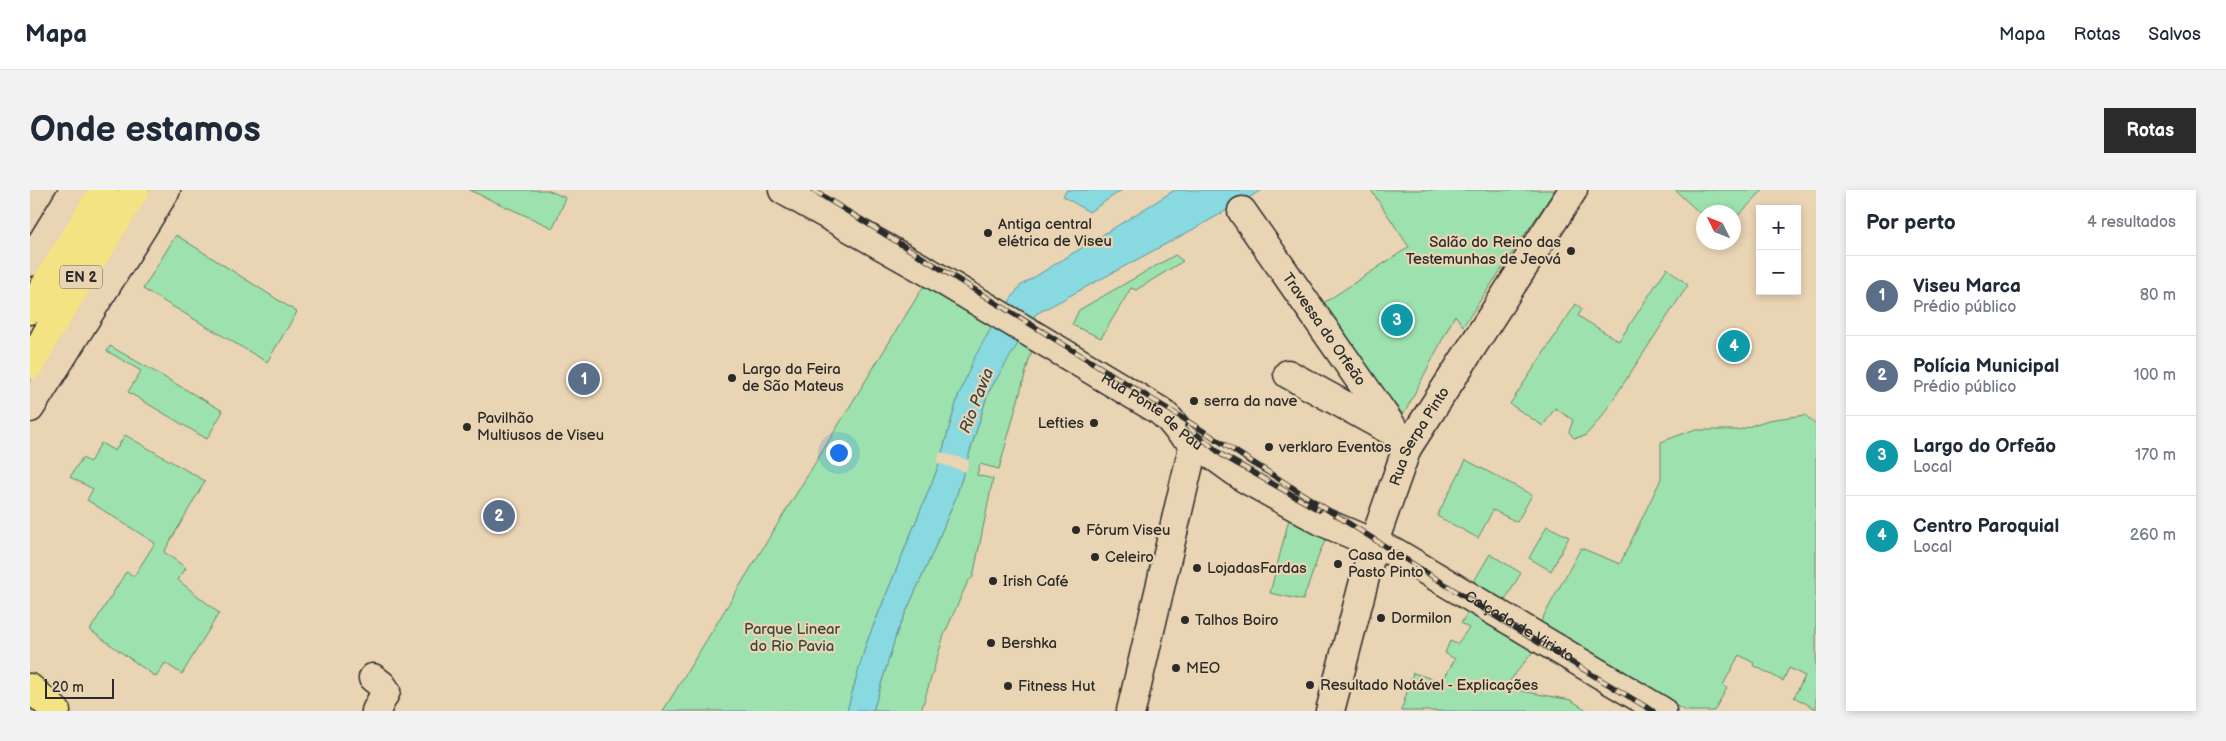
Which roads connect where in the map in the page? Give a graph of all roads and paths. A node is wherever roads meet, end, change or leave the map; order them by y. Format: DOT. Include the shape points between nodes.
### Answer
graph roads {
  1 [pos="74,190"];
  2 [pos="104,190"];
  3 [pos="135,190"];
  4 [pos="166,190"];
  5 [pos="783,190"];
  6 [pos="1573,190"];
  7 [pos="1242,211"];
  8 [pos="30,262"];
  9 [pos="30,310"];
  10 [pos="30,365"];
  11 [pos="1288,374"];
  12 [pos="30,408"];
  13 [pos="1403,442"];
  14 [pos="1194,443"];
  15 [pos="1374,544"];
  16 [pos="373,678"];
  17 [pos="30,688"];
  18 [pos="56,711"];
  19 [pos="376,711"];
  20 [pos="1133,711"];
  21 [pos="1330,711"];
  22 [pos="1662,711"];
  1 -- 8 [label="street"];
  2 -- 9 [label="main road, EN 2"];
  3 -- 10 [label="main road, EN 2"];
  4 -- 12 [label="street"];
  5 -- 14 [label="street, Rua Ponte de Pau" via="932,274 1160,411"];
  6 -- 13 [label="street, Rua Serpa Pinto"];
  7 -- 13 [label="street, Travessa do Orfeão"];
  11 -- 13 [label="street"];
  13 -- 15 [label="street, Rua Serpa Pinto"];
  14 -- 15 [label="street, Rua Ponte de Pau" via="1285,502"];
  14 -- 20 [label="street"];
  15 -- 21 [label="street, Rua Serpa Pinto"];
  15 -- 22 [label="street, Calçada de Viriato" via="1398,554"];
  16 -- 19 [label="street" via="386,691"];
  17 -- 18 [label="main road"];
}
